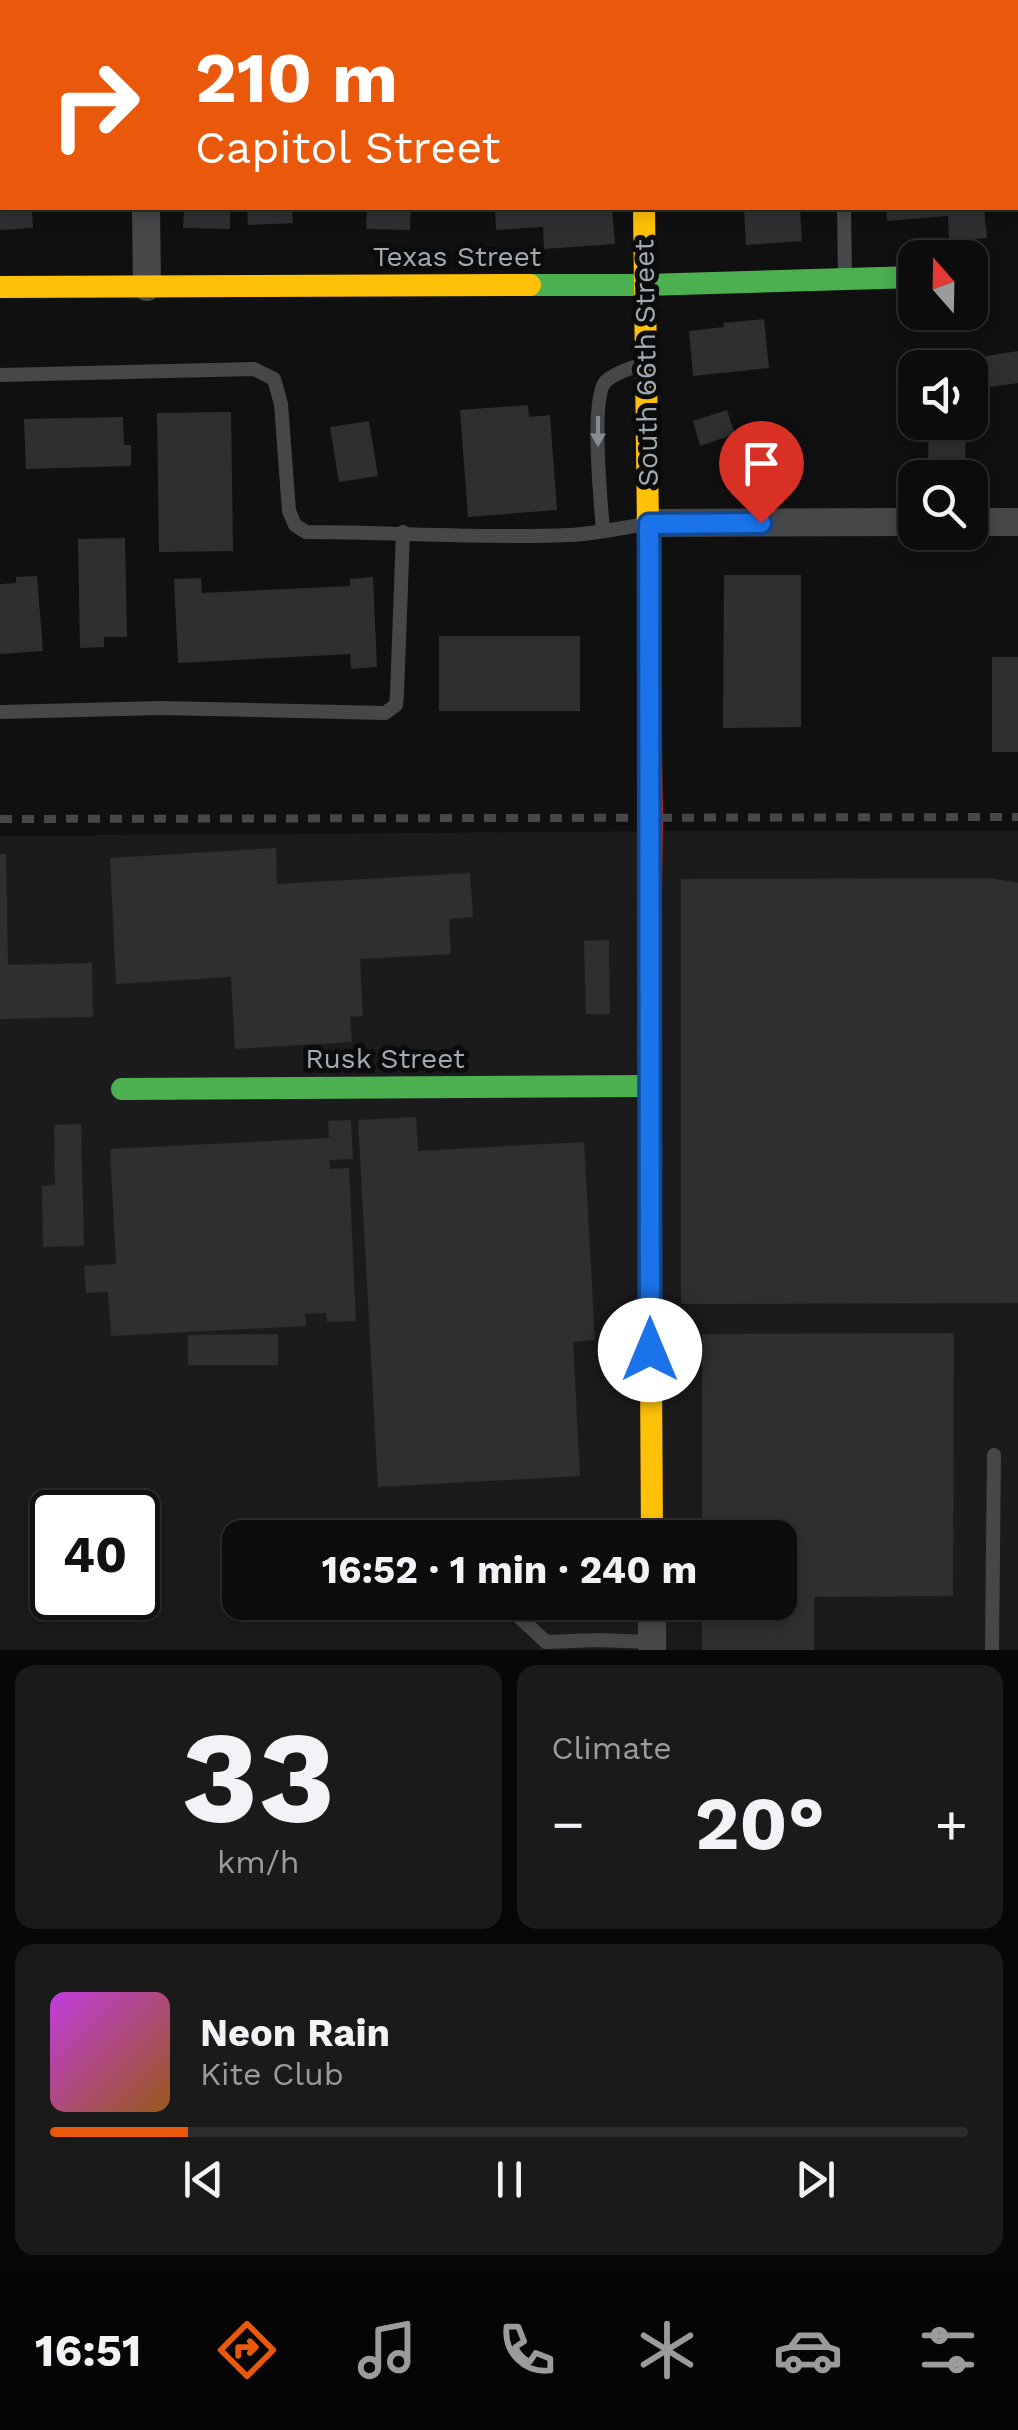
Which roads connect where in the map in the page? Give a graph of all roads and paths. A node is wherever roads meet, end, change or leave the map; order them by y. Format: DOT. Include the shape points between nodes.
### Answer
graph roads {
  1 [pos="146,210"];
  2 [pos="644,210"];
  3 [pos="844,210"];
  4 [pos="898,277"];
  5 [pos="845,279"];
  6 [pos="645,285"];
  7 [pos="147,286"];
  8 [pos="0,288"];
  9 [pos="646,362"];
  10 [pos="0,375"];
  11 [pos="898,522"];
  12 [pos="988,522"];
  13 [pos="1018,522"];
  14 [pos="649,524"];
  15 [pos="603,530"];
  16 [pos="404,532"];
  17 [pos="0,712"];
  18 [pos="648,1086"];
  19 [pos="122,1089"];
  20 [pos="994,1454"];
  21 [pos="652,1520"];
  22 [pos="522,1620"];
  23 [pos="652,1620"];
  24 [pos="652,1646"];
  25 [pos="992,1650"];
  1 -- 7 [label="street"];
  2 -- 6 [label="street, South 66th Street"];
  3 -- 5 [label="lane"];
  4 -- 5 [label="street, Texas Street"];
  5 -- 6 [label="street, Texas Street"];
  6 -- 7 [label="street, Texas Street"];
  6 -- 9 [label="street, South 66th Street"];
  7 -- 8 [label="street, Texas Street"];
  9 -- 14 [label="street, South 66th Street"];
  9 -- 15 [label="lane, one-way" via="608,378 600,390"];
  10 -- 16 [label="lane" via="254,369 274,379 281,404 295,525 306,532"];
  11 -- 14 [label="street"];
  12 -- 13 [label="street"];
  14 -- 15 [label="lane"];
  14 -- 18 [label="street, South 66th Street"];
  15 -- 16 [label="lane"];
  16 -- 17 [label="lane" via="396,705 385,713"];
  18 -- 19 [label="street, Rusk Street"];
  18 -- 21 [label="street, South 66th Street"];
  20 -- 25 [label="lane"];
  22 -- 24 [label="lane" via="546,1642"];
  23 -- 24 [label="street"];
}
